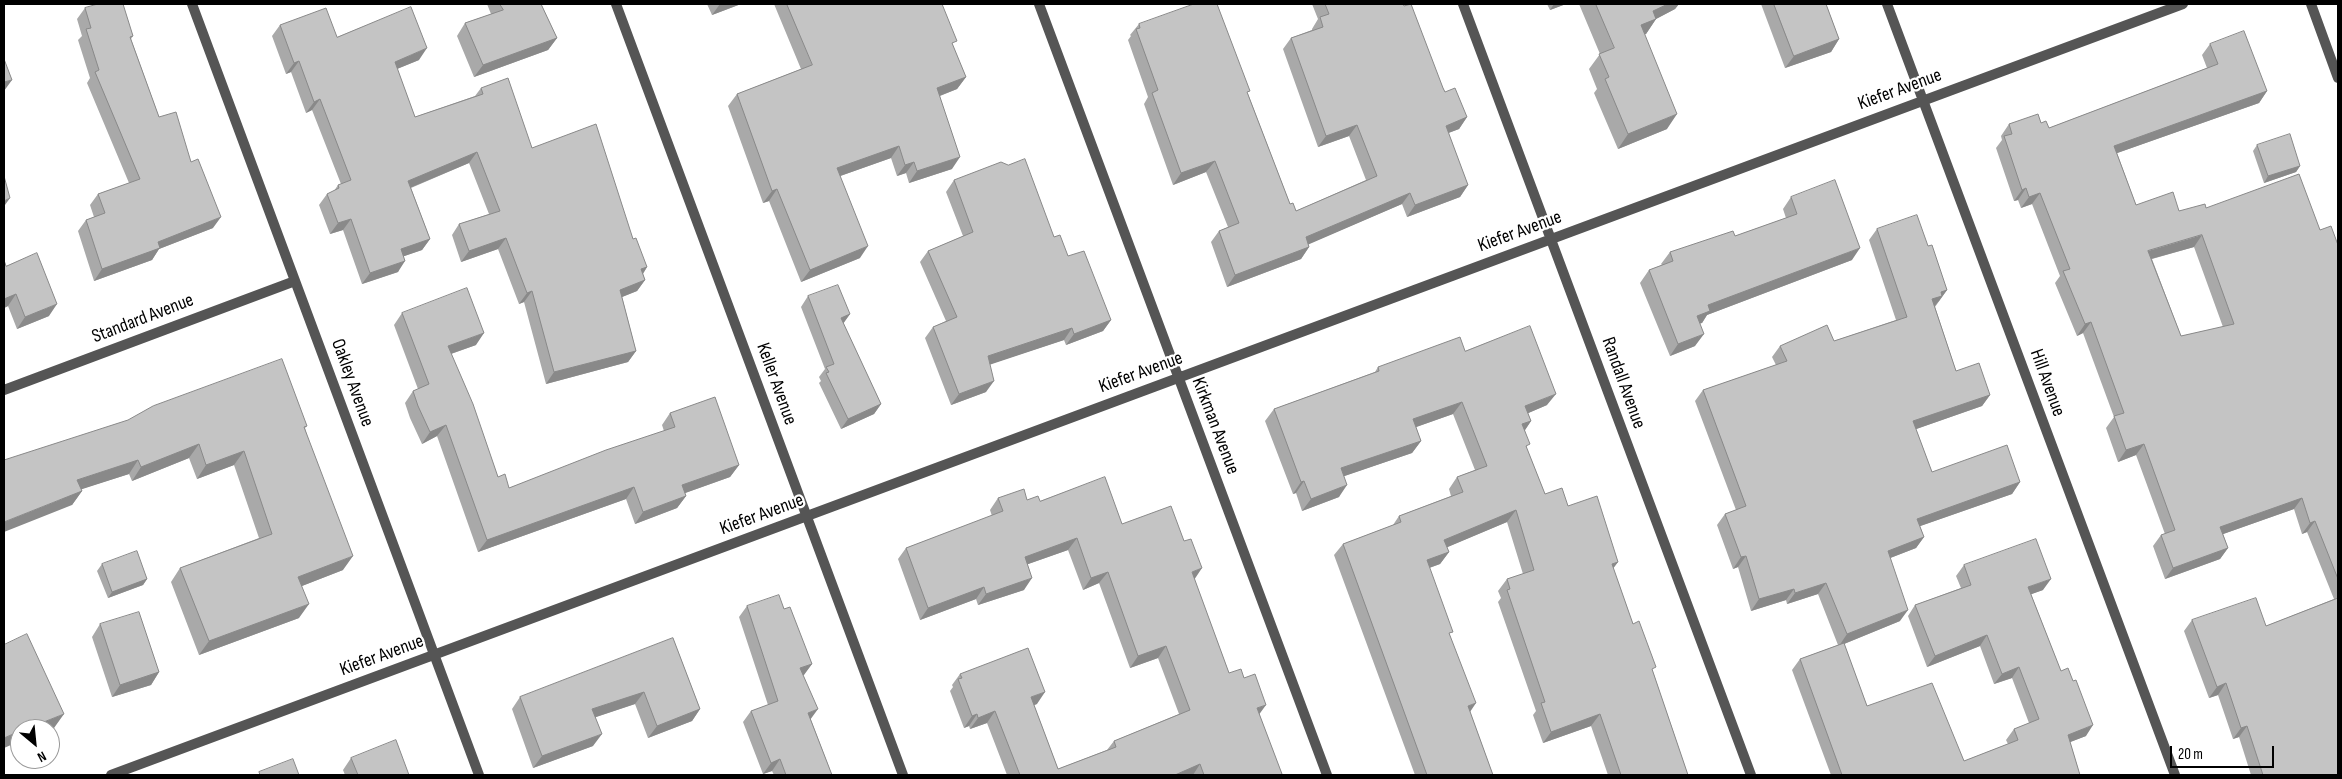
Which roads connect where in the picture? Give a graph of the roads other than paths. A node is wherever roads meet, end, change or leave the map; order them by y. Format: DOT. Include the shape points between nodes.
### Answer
graph roads {
  1 [pos="192,4"];
  2 [pos="616,4"];
  3 [pos="1039,4"];
  4 [pos="1463,4"];
  5 [pos="1887,4"];
  6 [pos="2183,4"];
  7 [pos="2311,4"];
  8 [pos="2338,78"];
  9 [pos="1923,100"];
  10 [pos="1551,239"];
  11 [pos="295,281"];
  12 [pos="1178,378"];
  13 [pos="4,390"];
  14 [pos="807,517"];
  15 [pos="434,655"];
  16 [pos="112,775"];
  17 [pos="479,775"];
  18 [pos="903,775"];
  19 [pos="1327,775"];
  20 [pos="1751,775"];
  21 [pos="2175,775"];
  1 -- 11 [label="street, Oakley Avenue"];
  2 -- 14 [label="street, Keller Avenue"];
  3 -- 12 [label="street, Kirkman Avenue"];
  4 -- 10 [label="street, Randall Avenue"];
  5 -- 9 [label="street, Hill Avenue"];
  6 -- 9 [label="street, Kiefer Avenue"];
  7 -- 8 [label="street"];
  9 -- 10 [label="street, Kiefer Avenue"];
  9 -- 21 [label="street, Hill Avenue"];
  10 -- 12 [label="street, Kiefer Avenue"];
  10 -- 20 [label="street, Randall Avenue"];
  11 -- 13 [label="street, Standard Avenue"];
  11 -- 15 [label="street, Oakley Avenue"];
  12 -- 14 [label="street, Kiefer Avenue"];
  12 -- 19 [label="street, Kirkman Avenue"];
  14 -- 15 [label="street, Kiefer Avenue"];
  14 -- 18 [label="street, Keller Avenue"];
  15 -- 16 [label="street, Kiefer Avenue"];
  15 -- 17 [label="street, Oakley Avenue"];
}
